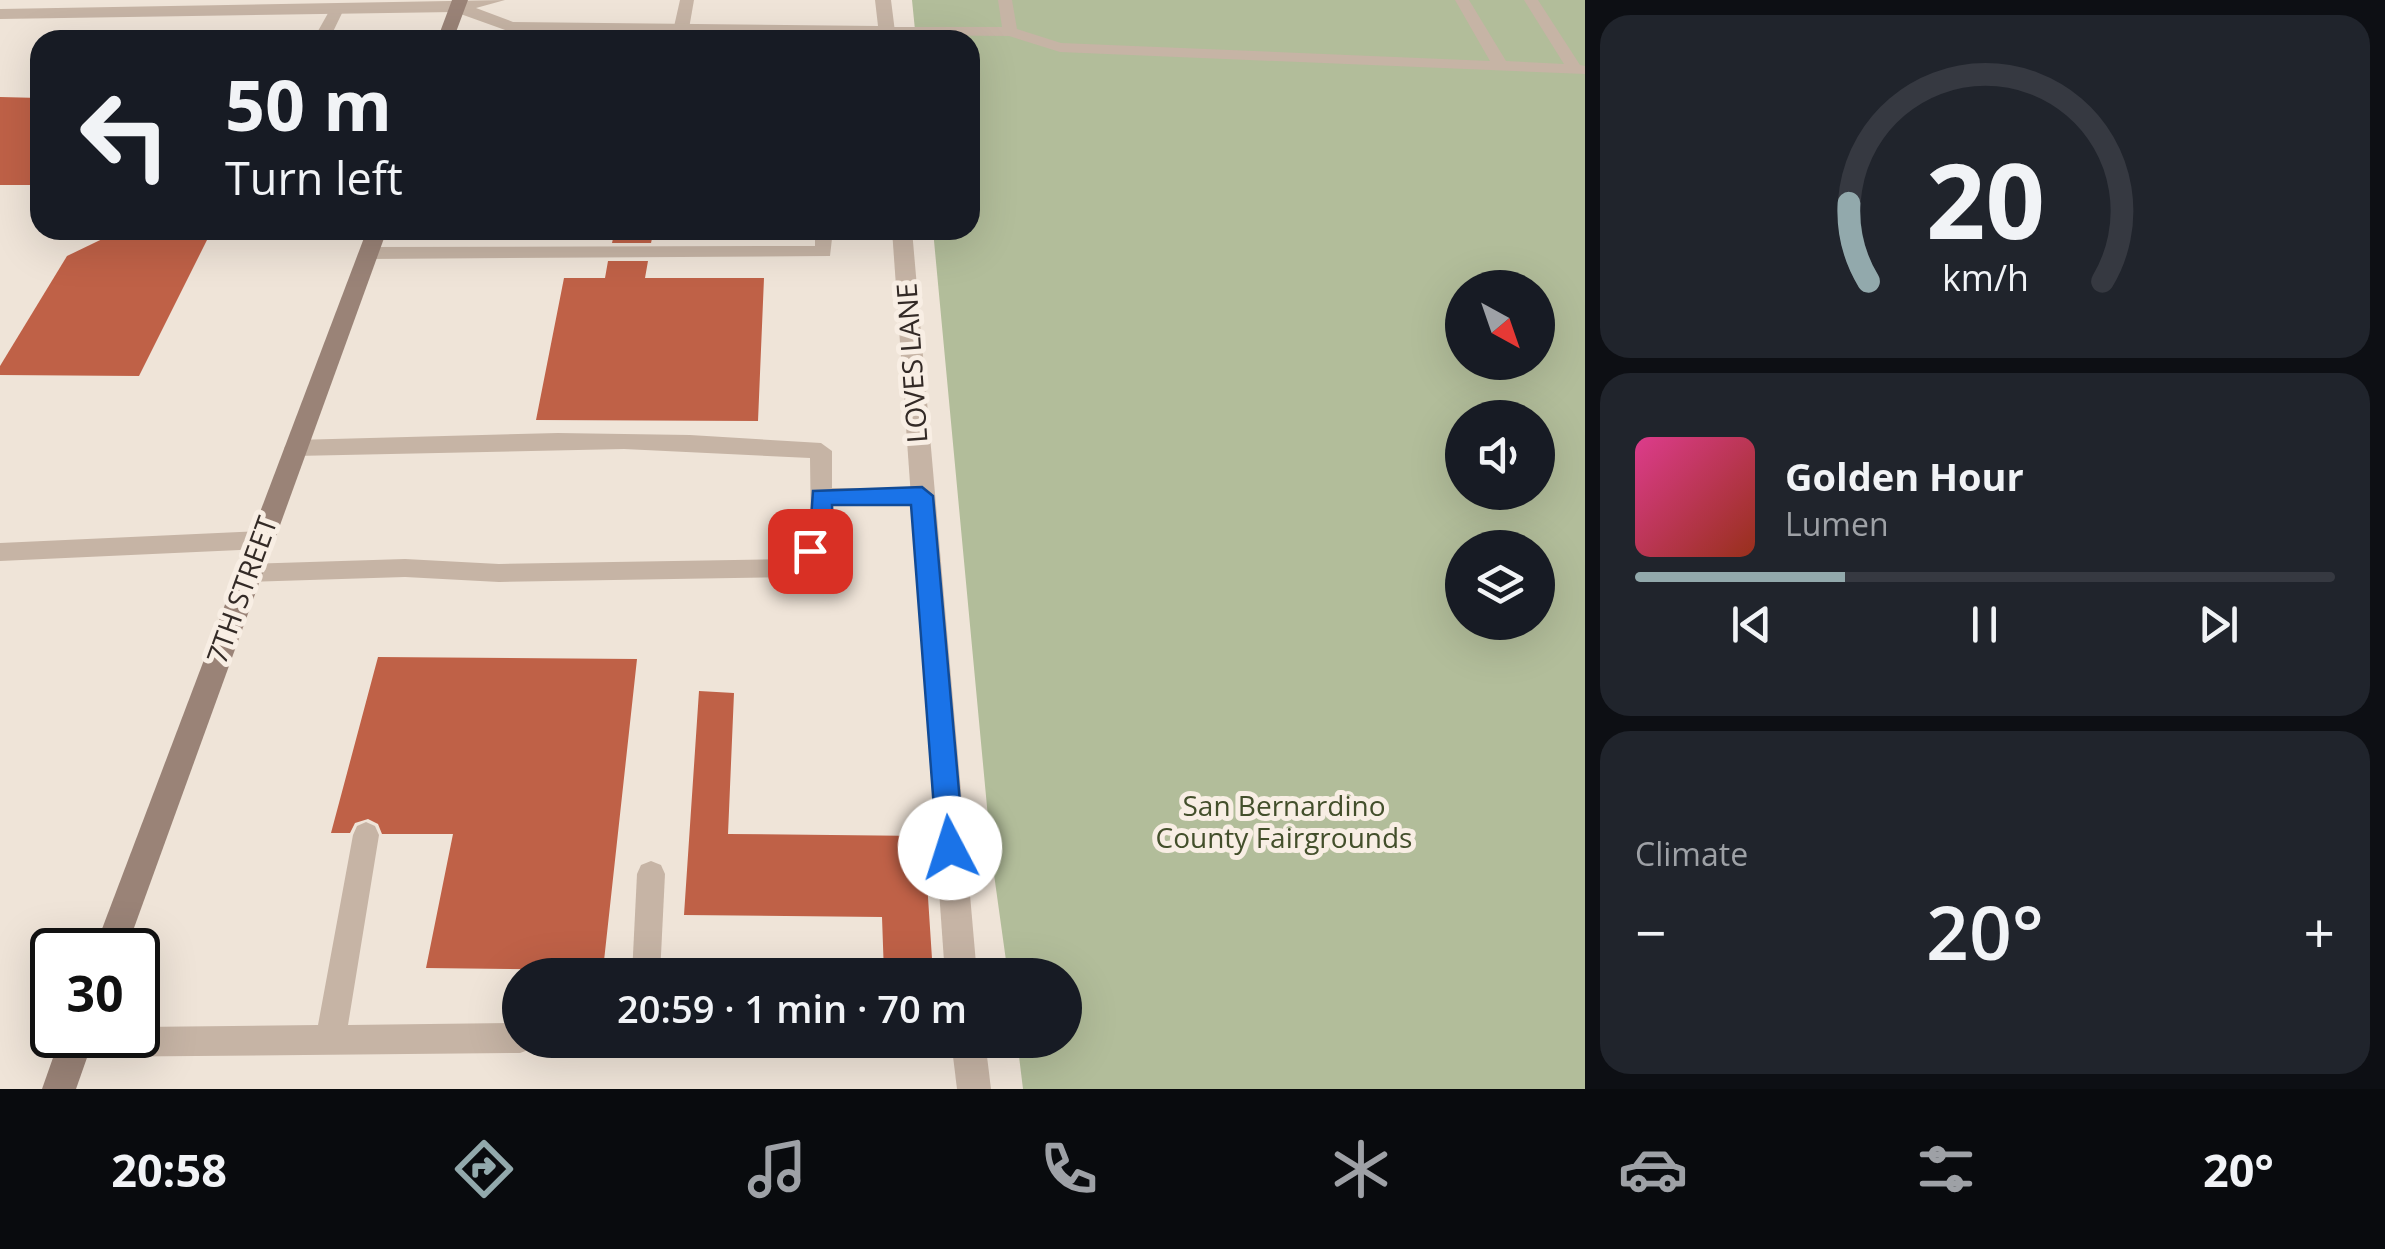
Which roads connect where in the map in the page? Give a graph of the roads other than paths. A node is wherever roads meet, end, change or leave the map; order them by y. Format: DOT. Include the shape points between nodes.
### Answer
graph roads {
  1 [pos="497,0"];
  2 [pos="688,0"];
  3 [pos="883,0"];
  4 [pos="1006,0"];
  5 [pos="1462,0"];
  6 [pos="1531,0"];
  7 [pos="458,4"];
  8 [pos="193,6"];
  9 [pos="337,9"];
  10 [pos="0,14"];
  11 [pos="326,30"];
  12 [pos="449,30"];
  13 [pos="574,30"];
  14 [pos="681,30"];
  15 [pos="887,30"];
  16 [pos="1010,32"];
  17 [pos="980,33"];
  18 [pos="1501,66"];
  19 [pos="1580,70"];
  20 [pos="533,240"];
  21 [pos="688,240"];
  22 [pos="824,240"];
  23 [pos="903,240"];
  24 [pos="373,242"];
  25 [pos="687,252"];
  26 [pos="530,253"];
  27 [pos="295,448"];
  28 [pos="922,496"];
  29 [pos="821,497"];
  30 [pos="261,540"];
  31 [pos="0,552"];
  32 [pos="248,573"];
  33 [pos="366,835"];
  34 [pos="651,874"];
  35 [pos="118,928"];
  36 [pos="647,958"];
  37 [pos="960,958"];
  38 [pos="502,1038"];
  39 [pos="160,1039"];
  40 [pos="330,1040"];
  41 [pos="70,1058"];
  42 [pos="970,1058"];
  43 [pos="58,1089"];
  44 [pos="974,1089"];
  1 -- 7 [label="street"];
  2 -- 14 [label="lane"];
  3 -- 15 [label="street"];
  4 -- 16 [label="lane"];
  5 -- 18 [label="lane"];
  6 -- 19 [label="lane"];
  7 -- 9 [label="street"];
  7 -- 12 [label="main road"];
  7 -- 13 [label="street" via="511,27"];
  8 -- 9 [label="street"];
  8 -- 10 [label="street"];
  9 -- 11 [label="lane"];
  16 -- 17 [label="lane"];
  16 -- 18 [label="lane" via="1060,48"];
  18 -- 19 [label="lane"];
  20 -- 26 [label="lane"];
  21 -- 25 [label="lane"];
  22 -- 25 [label="lane" via="824,252"];
  23 -- 28 [label="street, LOVES LANE"];
  24 -- 26 [label="lane"];
  24 -- 27 [label="main road, 7TH STREET"];
  25 -- 26 [label="lane"];
  27 -- 29 [label="lane" via="530,440 821,451"];
  27 -- 30 [label="main road, 7TH STREET"];
  28 -- 29 [label="lane"];
  28 -- 37 [label="street, LOVES LANE"];
  29 -- 32 [label="lane" via="822,535 798,568"];
  30 -- 31 [label="lane"];
  30 -- 32 [label="main road, 7TH STREET"];
  32 -- 35 [label="main road, 7TH STREET"];
  33 -- 40 [label="lane"];
  34 -- 36 [label="lane"];
  38 -- 40 [label="lane"];
  39 -- 40 [label="lane"];
  41 -- 43 [label="main road"];
  42 -- 44 [label="street"];
}
